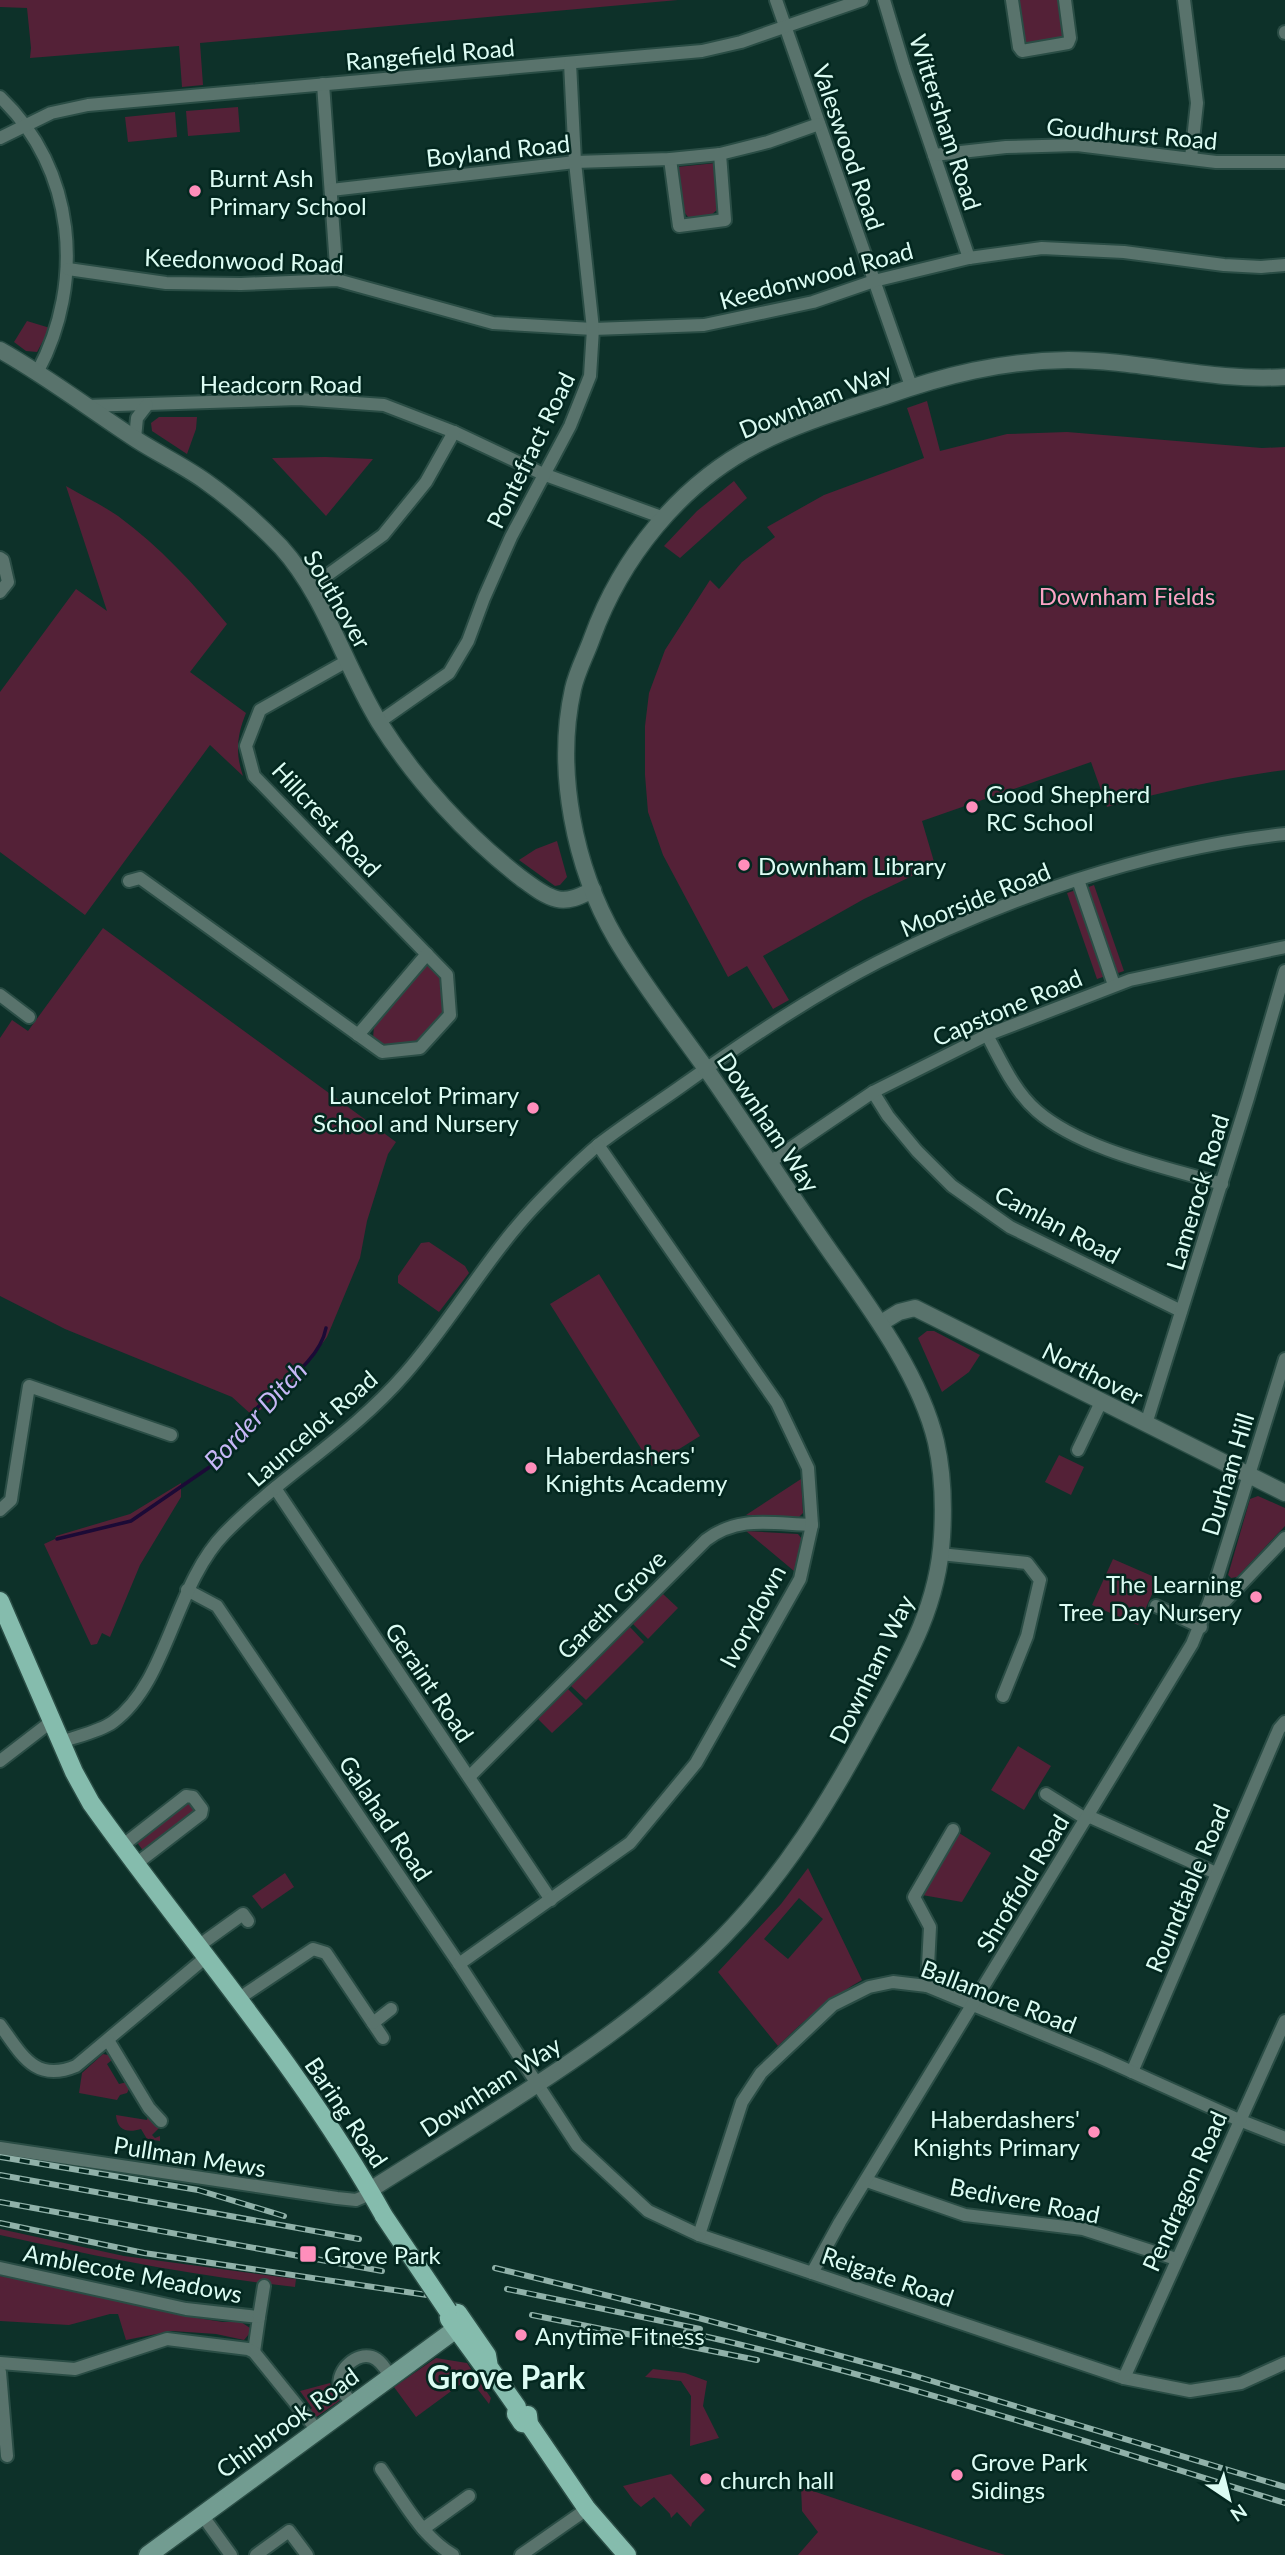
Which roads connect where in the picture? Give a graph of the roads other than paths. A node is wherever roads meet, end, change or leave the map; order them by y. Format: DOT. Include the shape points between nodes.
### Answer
graph roads {
  1 [pos="776,0"];
  2 [pos="862,0"];
  3 [pos="884,0"];
  4 [pos="1013,0"];
  5 [pos="1065,0"];
  6 [pos="1184,0"];
  7 [pos="786,26"];
  8 [pos="570,64"];
  9 [pos="323,84"];
  10 [pos="0,97"];
  11 [pos="819,124"];
  12 [pos="23,125"];
  13 [pos="0,138"];
  14 [pos="720,153"];
  15 [pos="934,155"];
  16 [pos="1191,158"];
  17 [pos="670,159"];
  18 [pos="575,162"];
  19 [pos="1285,162"];
  20 [pos="331,190"];
  21 [pos="969,258"];
  22 [pos="1285,265"];
  23 [pos="68,269"];
  24 [pos="337,280"];
  25 [pos="874,281"];
  26 [pos="593,329"];
  27 [pos="0,350"];
  28 [pos="38,371"];
  29 [pos="1285,377"];
  30 [pos="911,386"];
  31 [pos="147,405"];
  32 [pos="86,406"];
  33 [pos="454,432"];
  34 [pos="135,438"];
  35 [pos="543,474"];
  36 [pos="664,518"];
  37 [pos="0,558"];
  38 [pos="311,587"];
  39 [pos="0,592"];
  40 [pos="347,661"];
  41 [pos="379,722"];
  42 [pos="1285,834"];
  43 [pos="1078,880"];
  44 [pos="129,881"];
  45 [pos="593,890"];
  46 [pos="1285,947"];
  47 [pos="427,954"];
  48 [pos="1285,971"];
  49 [pos="1114,985"];
  50 [pos="0,995"];
  51 [pos="29,1017"];
  52 [pos="358,1035"];
  53 [pos="987,1035"];
  54 [pos="706,1069"];
  55 [pos="873,1092"];
  56 [pos="598,1145"];
  57 [pos="769,1162"];
  58 [pos="1222,1184"];
  59 [pos="1181,1311"];
  60 [pos="881,1322"];
  61 [pos="1285,1359"];
  62 [pos="1101,1402"];
  63 [pos="1146,1424"];
  64 [pos="171,1435"];
  65 [pos="1078,1450"];
  66 [pos="1249,1476"];
  67 [pos="275,1488"];
  68 [pos="1285,1493"];
  69 [pos="0,1510"];
  70 [pos="812,1525"];
  71 [pos="1285,1538"];
  72 [pos="940,1554"];
  73 [pos="187,1590"];
  74 [pos="0,1601"];
  75 [pos="1210,1601"];
  76 [pos="1156,1606"];
  77 [pos="1201,1627"];
  78 [pos="1003,1696"];
  79 [pos="52,1721"];
  80 [pos="1285,1723"];
  81 [pos="61,1742"];
  82 [pos="0,1762"];
  83 [pos="468,1777"];
  84 [pos="1046,1794"];
  85 [pos="1087,1818"];
  86 [pos="953,1829"];
  87 [pos="122,1846"];
  88 [pos="136,1864"];
  89 [pos="1216,1873"];
  90 [pos="551,1900"];
  91 [pos="242,1914"];
  92 [pos="201,1952"];
  93 [pos="459,1964"];
  94 [pos="927,1986"];
  95 [pos="238,1999"];
  96 [pos="972,2006"];
  97 [pos="391,2008"];
  98 [pos="1285,2021"];
  99 [pos="373,2023"];
  100 [pos="0,2025"];
  101 [pos="383,2038"];
  102 [pos="108,2040"];
  103 [pos="1132,2072"];
  104 [pos="538,2083"];
  105 [pos="1240,2120"];
  106 [pos="161,2121"];
  107 [pos="1285,2138"];
  108 [pos="0,2148"];
  109 [pos="867,2181"];
  110 [pos="371,2191"];
  111 [pos="699,2235"];
  112 [pos="1176,2259"];
  113 [pos="0,2268"];
  114 [pos="812,2273"];
  115 [pos="264,2286"];
  116 [pos="259,2317"];
  117 [pos="463,2329"];
  118 [pos="254,2352"];
  119 [pos="0,2363"];
  120 [pos="1283,2368"];
  121 [pos="0,2372"];
  122 [pos="391,2377"];
  123 [pos="1124,2378"];
  124 [pos="353,2405"];
  125 [pos="317,2430"];
  126 [pos="7,2456"];
  127 [pos="381,2469"];
  128 [pos="469,2496"];
  129 [pos="587,2509"];
  130 [pos="202,2515"];
  131 [pos="423,2529"];
  132 [pos="148,2555"];
  133 [pos="231,2555"];
  134 [pos="256,2555"];
  135 [pos="307,2555"];
  136 [pos="453,2555"];
  137 [pos="521,2555"];
  138 [pos="627,2555"];
  1 -- 7 [label="street, Valeswood Road"];
  2 -- 7 [label="street, Rangefield Road"];
  3 -- 15 [label="street, Wittersham Road"];
  4 -- 5 [label="street" via="1022,51 1068,43"];
  6 -- 16 [label="street" via="1197,103"];
  7 -- 8 [label="street, Rangefield Road" via="702,51"];
  7 -- 11 [label="street, Valeswood Road"];
  8 -- 9 [label="street, Rangefield Road"];
  8 -- 18 [label="street, Pontefract Road"];
  9 -- 12 [label="street, Rangefield Road" via="88,105"];
  9 -- 20 [label="street"];
  10 -- 12 [label="street"];
  11 -- 14 [label="street, Boyland Road"];
  11 -- 25 [label="street, Valeswood Road"];
  12 -- 13 [label="street, Rangefield Road"];
  12 -- 23 [label="street" via="57,188"];
  14 -- 17 [label="street, Boyland Road"];
  14 -- 17 [label="street" via="725,220 679,226"];
  15 -- 16 [label="street, Goudhurst Road" via="1077,145"];
  15 -- 21 [label="street, Wittersham Road"];
  16 -- 19 [label="street, Goudhurst Road"];
  17 -- 18 [label="street, Boyland Road"];
  18 -- 20 [label="street, Boyland Road"];
  18 -- 26 [label="street, Pontefract Road"];
  20 -- 24 [label="street"];
  21 -- 22 [label="street, Keedonwood Road" via="1042,248 1090,249 1224,265"];
  21 -- 25 [label="street, Keedonwood Road"];
  23 -- 24 [label="street, Keedonwood Road" via="166,283"];
  23 -- 28 [label="street" via="55,334"];
  24 -- 26 [label="street, Keedonwood Road" via="493,323"];
  25 -- 26 [label="street, Keedonwood Road" via="813,302 704,325"];
  25 -- 30 [label="street, Valeswood Road"];
  26 -- 35 [label="street, Pontefract Road" via="590,376 570,426"];
  27 -- 28 [label="street, Southover"];
  28 -- 32 [label="street, Southover"];
  29 -- 30 [label="street, Downham Way" via="1224,377 1072,360 1000,365"];
  30 -- 36 [label="street, Downham Way" via="763,441 707,477"];
  31 -- 32 [label="street, Headcorn Road"];
  31 -- 33 [label="street, Headcorn Road" via="298,399 384,405"];
  31 -- 34 [label="street" via="138,418"];
  32 -- 34 [label="street, Southover"];
  33 -- 35 [label="street, Headcorn Road"];
  33 -- 38 [label="street" via="426,482 383,535"];
  34 -- 38 [label="street, Southover" via="231,500 282,548"];
  35 -- 36 [label="street, Headcorn Road"];
  35 -- 41 [label="street, Pontefract Road" via="468,641 449,673"];
  36 -- 45 [label="street, Downham Way" via="614,586 572,694 567,741 570,800"];
  37 -- 39 [label="street" via="8,582"];
  38 -- 40 [label="street, Southover"];
  40 -- 41 [label="street, Southover"];
  40 -- 47 [label="street, Hillcrest Road" via="260,710 246,746 254,776"];
  41 -- 45 [label="street, Southover" via="413,770 508,868 557,899 569,900"];
  42 -- 43 [label="street, Moorside Road" via="1165,856"];
  43 -- 49 [label="street"];
  43 -- 54 [label="street, Moorside Road" via="990,911 877,963"];
  44 -- 52 [label="street, Hillcrest Road" via="140,878"];
  45 -- 54 [label="street, Downham Way" via="618,942"];
  46 -- 49 [label="street, Capstone Road"];
  47 -- 52 [label="street"];
  47 -- 52 [label="street, Hillcrest Road" via="447,975 450,1015 420,1048 382,1052"];
  48 -- 58 [label="street, Lamerock Road"];
  49 -- 53 [label="street, Capstone Road"];
  50 -- 51 [label="street"];
  53 -- 55 [label="street, Capstone Road"];
  53 -- 58 [label="street" via="1014,1085 1037,1110 1069,1133"];
  54 -- 56 [label="street, Launcelot Road"];
  54 -- 57 [label="street, Downham Way"];
  55 -- 57 [label="street, Capstone Road"];
  55 -- 59 [label="street, Camlan Road" via="917,1152 971,1200 1010,1227"];
  56 -- 67 [label="street, Launcelot Road" via="534,1207 405,1375 359,1421"];
  56 -- 70 [label="street, Ivorydown" via="777,1404 808,1468"];
  57 -- 60 [label="street, Downham Way"];
  58 -- 59 [label="street, Lamerock Road"];
  59 -- 63 [label="street, Lamerock Road"];
  60 -- 62 [label="street, Northover" via="915,1308"];
  60 -- 72 [label="street, Downham Way" via="923,1404 938,1448 943,1502"];
  61 -- 66 [label="street, Durham Hill"];
  62 -- 63 [label="street, Northover"];
  62 -- 65 [label="street"];
  63 -- 66 [label="street, Northover"];
  64 -- 69 [label="street" via="29,1386 12,1493"];
  66 -- 68 [label="street, Northover"];
  66 -- 75 [label="street, Durham Hill"];
  67 -- 73 [label="street, Launcelot Road" via="222,1535"];
  67 -- 83 [label="street, Geraint Road"];
  70 -- 83 [label="street, Gareth Grove" via="740,1523 721,1528"];
  70 -- 90 [label="street, Ivorydown" via="800,1579 696,1763 630,1843"];
  71 -- 75 [label="street" via="1224,1601"];
  72 -- 78 [label="street" via="1027,1563 1040,1580 1027,1636"];
  72 -- 104 [label="street, Downham Way" via="933,1595 909,1655 804,1839 727,1933 686,1972 610,2035"];
  73 -- 81 [label="street, Launcelot Road" via="141,1695 111,1724"];
  73 -- 93 [label="street, Galahad Road" via="217,1606"];
  74 -- 79 [label="main road, Baring Road"];
  75 -- 77 [label="street, Shroffold Road"];
  76 -- 77 [label="street"];
  77 -- 85 [label="street, Shroffold Road"];
  79 -- 81 [label="main road, Baring Road"];
  79 -- 82 [label="street"];
  80 -- 89 [label="street, Roundtable Road"];
  81 -- 87 [label="main road, Baring Road" via="83,1789"];
  83 -- 90 [label="street, Geraint Road"];
  84 -- 85 [label="street"];
  85 -- 89 [label="street"];
  85 -- 96 [label="street, Shroffold Road"];
  86 -- 94 [label="street" via="914,1896 930,1927"];
  87 -- 88 [label="main road, Baring Road"];
  87 -- 88 [label="street" via="186,1796 193,1797 201,1814"];
  88 -- 92 [label="main road, Baring Road"];
  89 -- 103 [label="street, Roundtable Road"];
  90 -- 93 [label="street, Ivorydown"];
  91 -- 92 [label="street"];
  92 -- 95 [label="main road, Baring Road"];
  92 -- 102 [label="street"];
  93 -- 104 [label="street, Galahad Road"];
  94 -- 96 [label="street, Ballamore Road"];
  94 -- 111 [label="street, Ballamore Road" via="893,1982 851,1995 833,2005 761,2073 742,2102"];
  95 -- 99 [label="street" via="315,1945 326,1953"];
  95 -- 110 [label="main road, Baring Road"];
  96 -- 103 [label="street, Ballamore Road"];
  96 -- 109 [label="street, Shroffold Road"];
  97 -- 99 [label="street"];
  98 -- 105 [label="street, Pendragon Road"];
  99 -- 101 [label="street"];
  100 -- 102 [label="street" via="34,2068 44,2071 76,2066"];
  102 -- 106 [label="street"];
  103 -- 105 [label="street, Ballamore Road"];
  104 -- 110 [label="street, Downham Way"];
  104 -- 111 [label="street, Reigate Road" via="577,2145 648,2211"];
  105 -- 107 [label="street, Ballamore Road"];
  105 -- 112 [label="street, Pendragon Road"];
  108 -- 110 [label="street, Pullman Mews" via="337,2198 356,2200"];
  109 -- 112 [label="street, Bedivere Road" via="965,2215 1083,2229"];
  109 -- 114 [label="street, Shroffold Road"];
  110 -- 117 [label="main road, Baring Road, bridge" via="449,2319"];
  111 -- 114 [label="street, Reigate Road"];
  112 -- 123 [label="street, Pendragon Road"];
  113 -- 116 [label="street, Amblecote Meadows" via="187,2309"];
  114 -- 123 [label="street, Reigate Road"];
  115 -- 116 [label="street, Amblecote Meadows"];
  116 -- 118 [label="street, Amblecote Meadows"];
  117 -- 122 [label="main road, Chinbrook Road"];
  117 -- 129 [label="main road, Baring Road" via="487,2355 489,2367"];
  118 -- 119 [label="street" via="167,2339 75,2370"];
  118 -- 125 [label="street"];
  120 -- 123 [label="street, Reigate Road" via="1241,2383 1190,2391"];
  121 -- 126 [label="street"];
  122 -- 124 [label="main road, Chinbrook Road"];
  122 -- 124 [label="street" via="374,2358 363,2356 351,2362 343,2371 340,2388"];
  124 -- 125 [label="main road, Chinbrook Road"];
  125 -- 130 [label="main road, Chinbrook Road"];
  127 -- 131 [label="street"];
  128 -- 131 [label="street"];
  129 -- 137 [label="street"];
  129 -- 138 [label="main road, Baring Road"];
  130 -- 132 [label="main road, Chinbrook Road"];
  130 -- 133 [label="street"];
  131 -- 136 [label="street"];
  134 -- 135 [label="street" via="289,2531"];
}
